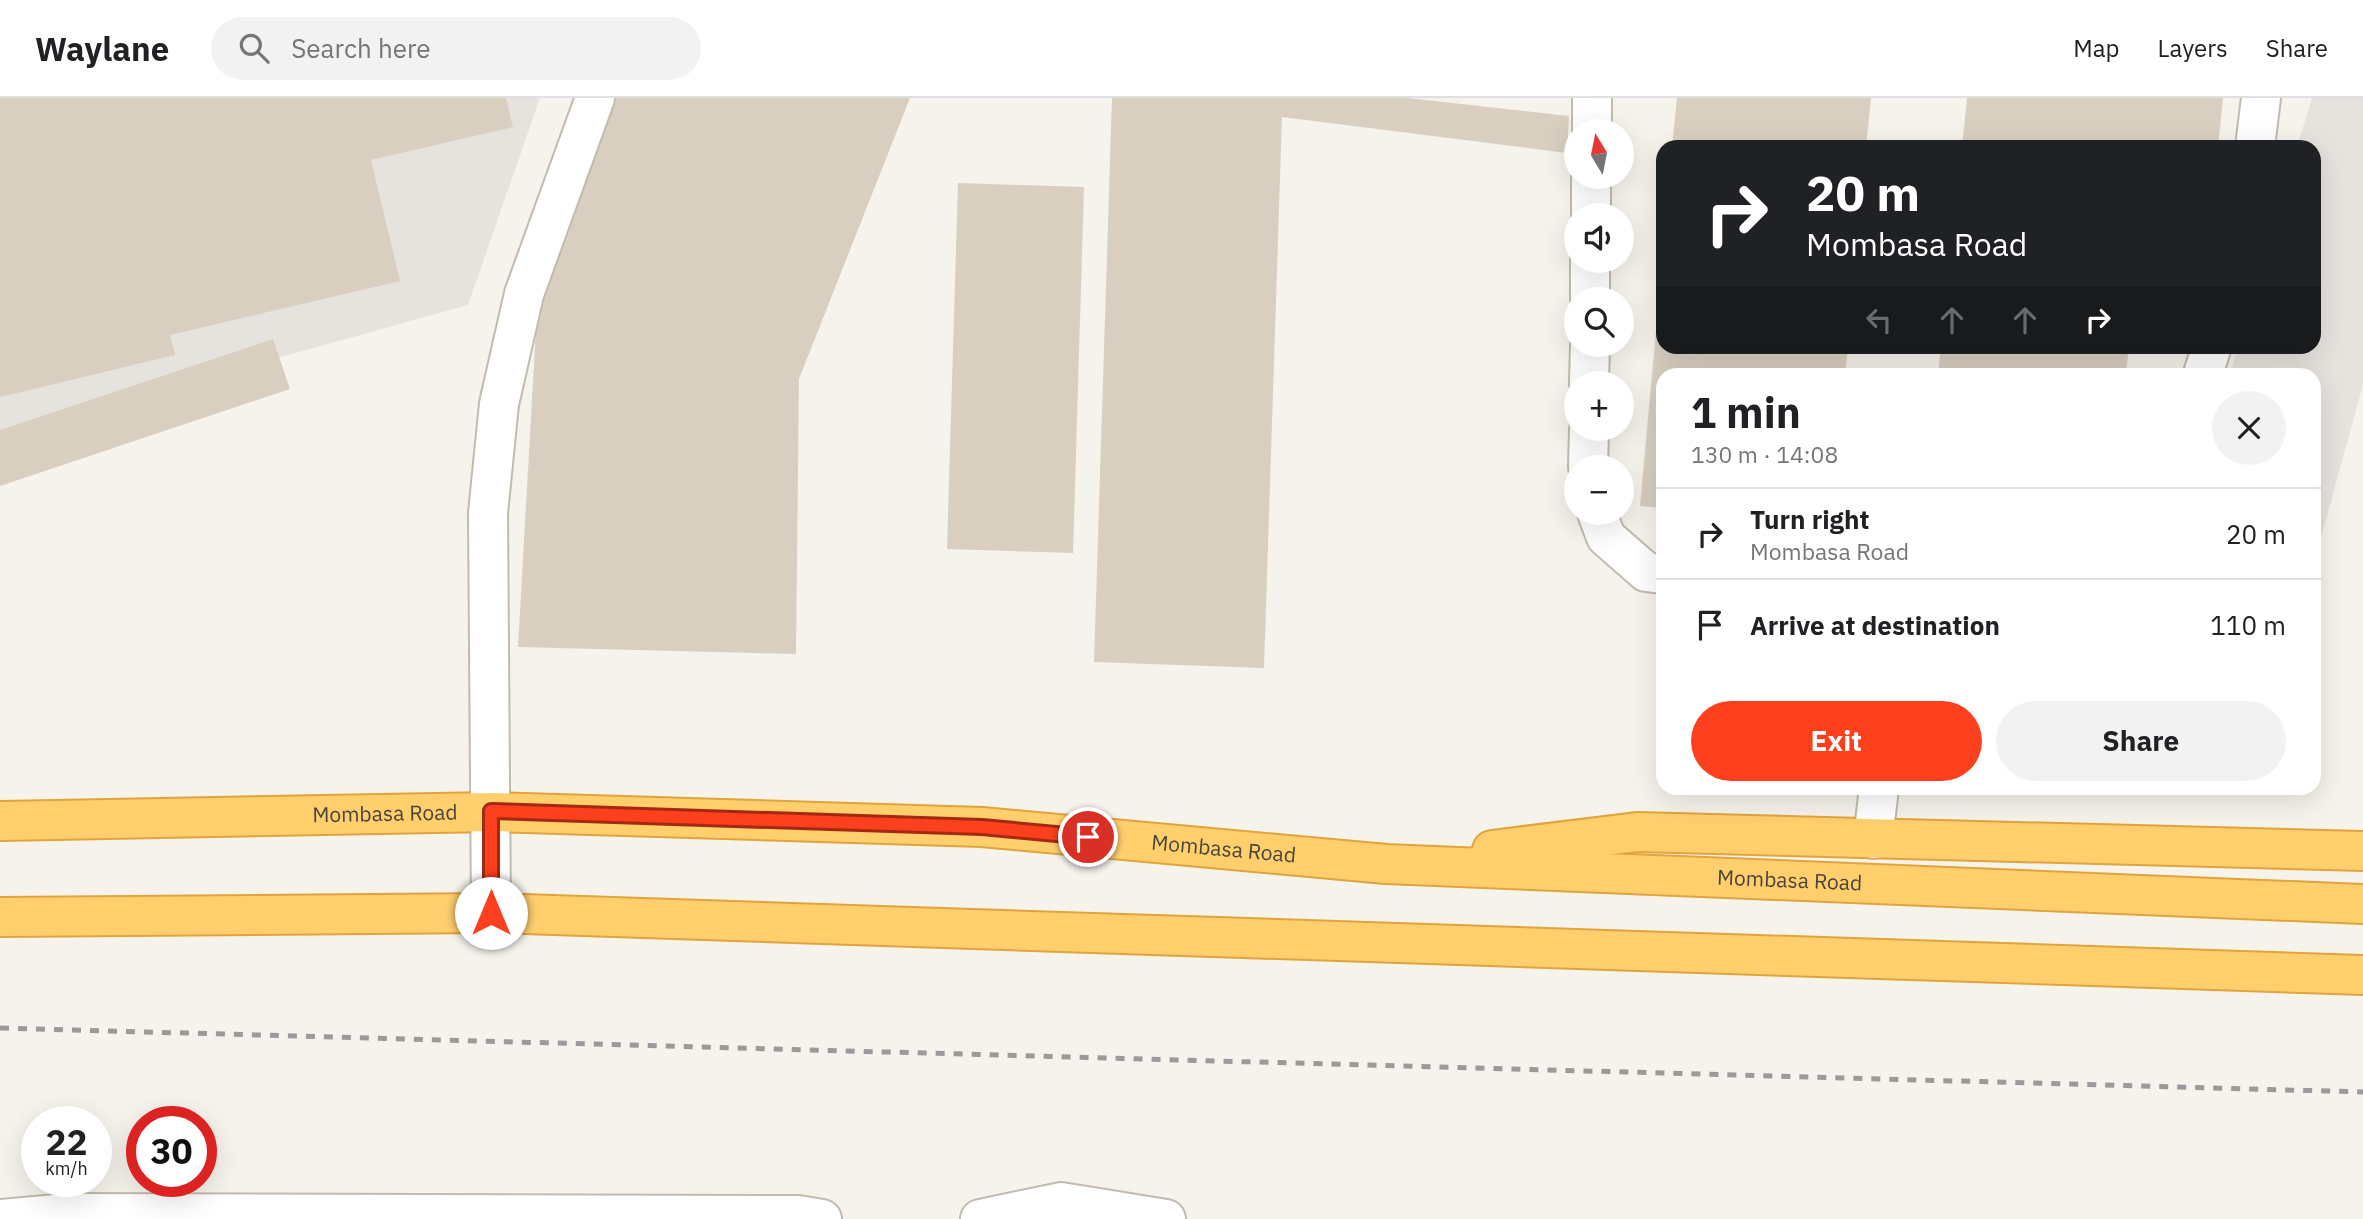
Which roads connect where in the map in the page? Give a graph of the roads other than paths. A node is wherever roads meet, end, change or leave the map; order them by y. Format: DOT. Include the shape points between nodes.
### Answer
graph roads {
  1 [pos="595,98"];
  2 [pos="1592,98"];
  3 [pos="2261,98"];
  4 [pos="1592,119"];
  5 [pos="2256,140"];
  6 [pos="1602,525"];
  7 [pos="1656,573"];
  8 [pos="1879,795"];
  9 [pos="491,811"];
  10 [pos="0,821"];
  11 [pos="1873,839"];
  12 [pos="2363,851"];
  13 [pos="1386,864"];
  14 [pos="2363,904"];
  15 [pos="491,913"];
  16 [pos="0,917"];
  17 [pos="2363,975"];
  18 [pos="1,1219"];
  19 [pos="822,1219"];
  20 [pos="980,1219"];
  21 [pos="1166,1219"];
  1 -- 9 [label="street" via="524,294 499,404 488,513"];
  2 -- 4 [label="street"];
  3 -- 5 [label="street"];
  6 -- 7 [label="street" via="1606,537 1646,572"];
  8 -- 11 [label="street"];
  9 -- 10 [label="highway, Mombasa Road"];
  9 -- 13 [label="highway, Mombasa Road" via="982,827"];
  9 -- 15 [label="street"];
  11 -- 12 [label="highway"];
  11 -- 13 [label="highway" via="1637,832"];
  13 -- 14 [label="highway, Mombasa Road"];
  15 -- 16 [label="highway"];
  15 -- 17 [label="highway"];
  18 -- 19 [label="street" via="68,1213 784,1215"];
  20 -- 21 [label="street" via="1061,1202"];
}
